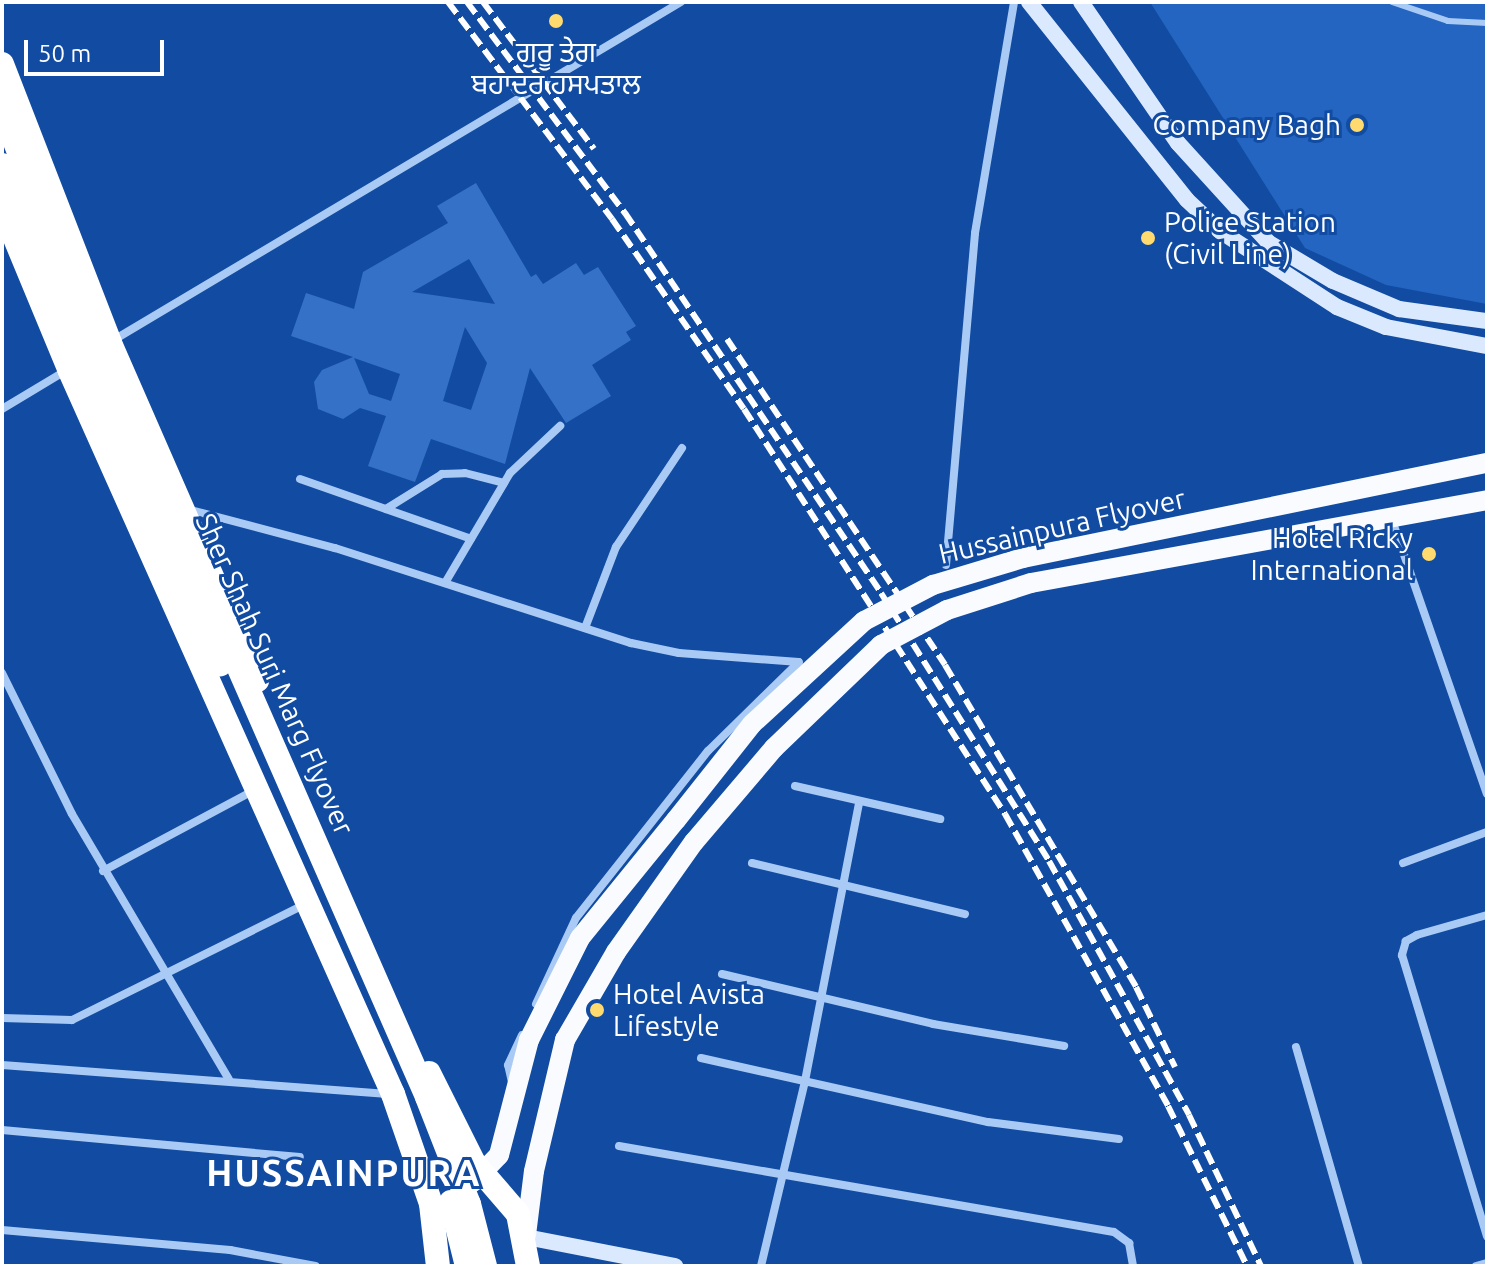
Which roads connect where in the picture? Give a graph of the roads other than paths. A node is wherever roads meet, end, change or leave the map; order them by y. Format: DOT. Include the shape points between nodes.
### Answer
graph roads {
  1 [pos="681,2"];
  2 [pos="1014,2"];
  3 [pos="1029,2"];
  4 [pos="1081,2"];
  5 [pos="1392,2"];
  6 [pos="1487,23"];
  7 [pos="2,64"];
  8 [pos="2,109"];
  9 [pos="2,165"];
  10 [pos="2,207"];
  11 [pos="1487,321"];
  12 [pos="110,343"];
  13 [pos="1487,346"];
  14 [pos="69,369"];
  15 [pos="2,409"];
  16 [pos="560,426"];
  17 [pos="682,448"];
  18 [pos="1487,463"];
  19 [pos="300,479"];
  20 [pos="504,483"];
  21 [pos="1487,500"];
  22 [pos="182,508"];
  23 [pos="386,509"];
  24 [pos="1382,522"];
  25 [pos="471,539"];
  26 [pos="946,565"];
  27 [pos="445,583"];
  28 [pos="585,628"];
  29 [pos="2,673"];
  30 [pos="795,786"];
  31 [pos="257,789"];
  32 [pos="1487,794"];
  33 [pos="859,804"];
  34 [pos="940,819"];
  35 [pos="1487,832"];
  36 [pos="752,863"];
  37 [pos="1403,863"];
  38 [pos="103,871"];
  39 [pos="841,888"];
  40 [pos="308,903"];
  41 [pos="965,914"];
  42 [pos="1487,915"];
  43 [pos="167,973"];
  44 [pos="722,974"];
  45 [pos="818,998"];
  46 [pos="2,1018"];
  47 [pos="1064,1046"];
  48 [pos="1296,1047"];
  49 [pos="701,1058"];
  50 [pos="2,1065"];
  51 [pos="229,1079"];
  52 [pos="805,1081"];
  53 [pos="515,1093"];
  54 [pos="393,1094"];
  55 [pos="2,1130"];
  56 [pos="1119,1139"];
  57 [pos="619,1146"];
  58 [pos="300,1157"];
  59 [pos="779,1175"];
  60 [pos="484,1183"];
  61 [pos="431,1204"];
  62 [pos="2,1230"];
  63 [pos="1487,1236"];
  64 [pos="526,1237"];
  65 [pos="1487,1263"];
  66 [pos="316,1266"];
  67 [pos="438,1266"];
  68 [pos="467,1266"];
  69 [pos="485,1266"];
  70 [pos="528,1266"];
  71 [pos="675,1266"];
  72 [pos="761,1266"];
  73 [pos="1133,1266"];
  74 [pos="1359,1266"];
  75 [pos="1476,1266"];
  1 -- 12 [label="street"];
  2 -- 26 [label="street" via="975,233"];
  3 -- 13 [label="main road" via="1173,183 1220,231 1337,307 1386,327"];
  4 -- 11 [label="main road" via="1178,143 1269,243 1333,281 1399,309"];
  5 -- 6 [label="lane" via="1448,21"];
  7 -- 12 [label="highway"];
  8 -- 69 [label="highway, Sher Shah Suri Marg Flyover, bridge" via="73,290 427,1097 469,1204"];
  9 -- 68 [label="highway, Sher Shah Suri Marg Flyover, bridge" via="413,1101 453,1209"];
  10 -- 14 [label="highway"];
  12 -- 14 [label="street"];
  12 -- 22 [label="highway"];
  14 -- 15 [label="street"];
  14 -- 31 [label="highway"];
  16 -- 20 [label="street" via="523,457"];
  17 -- 28 [label="street" via="616,547"];
  18 -- 53 [label="main road, Hussainpura Flyover, bridge" via="1023,558 933,585 864,621 752,724 580,938 529,1040"];
  19 -- 23 [label="street"];
  20 -- 23 [label="street" via="465,473 442,474"];
  20 -- 25 [label="street"];
  21 -- 24 [label="main road, Hussainpura Flyover"];
  22 -- 27 [label="street"];
  22 -- 60 [label="highway" via="437,1092"];
  23 -- 25 [label="street"];
  24 -- 32 [label="street"];
  24 -- 64 [label="main road, Hussainpura Flyover, bridge" via="1031,583 947,610 881,645 774,748 694,842 616,952 565,1040 534,1171"];
  25 -- 27 [label="street"];
  27 -- 28 [label="street"];
  28 -- 53 [label="street" via="679,653 799,662 708,751 576,918 508,1065"];
  29 -- 38 [label="street"];
  30 -- 33 [label="street"];
  31 -- 38 [label="street"];
  31 -- 40 [label="highway"];
  33 -- 34 [label="street"];
  33 -- 39 [label="street"];
  35 -- 37 [label="street"];
  36 -- 39 [label="street"];
  38 -- 43 [label="street"];
  39 -- 41 [label="street"];
  39 -- 45 [label="street"];
  40 -- 43 [label="street"];
  40 -- 54 [label="highway"];
  42 -- 63 [label="street" via="1417,935 1406,941 1402,955"];
  43 -- 46 [label="street" via="72,1020"];
  43 -- 51 [label="street"];
  44 -- 45 [label="street"];
  45 -- 47 [label="street"];
  45 -- 52 [label="street"];
  48 -- 74 [label="street"];
  49 -- 52 [label="street"];
  50 -- 51 [label="street"];
  51 -- 54 [label="street"];
  52 -- 56 [label="street" via="988,1122"];
  52 -- 59 [label="street"];
  53 -- 60 [label="main road, Hussainpura Flyover" via="499,1155"];
  54 -- 61 [label="highway"];
  55 -- 58 [label="street"];
  57 -- 59 [label="street"];
  59 -- 72 [label="street"];
  59 -- 73 [label="street" via="1121,1234 1129,1243"];
  60 -- 61 [label="highway" via="442,1190"];
  60 -- 64 [label="highway" via="518,1214"];
  61 -- 67 [label="highway"];
  62 -- 66 [label="street" via="230,1250"];
  64 -- 70 [label="highway"];
  64 -- 71 [label="main road"];
  65 -- 75 [label="street"];
}
